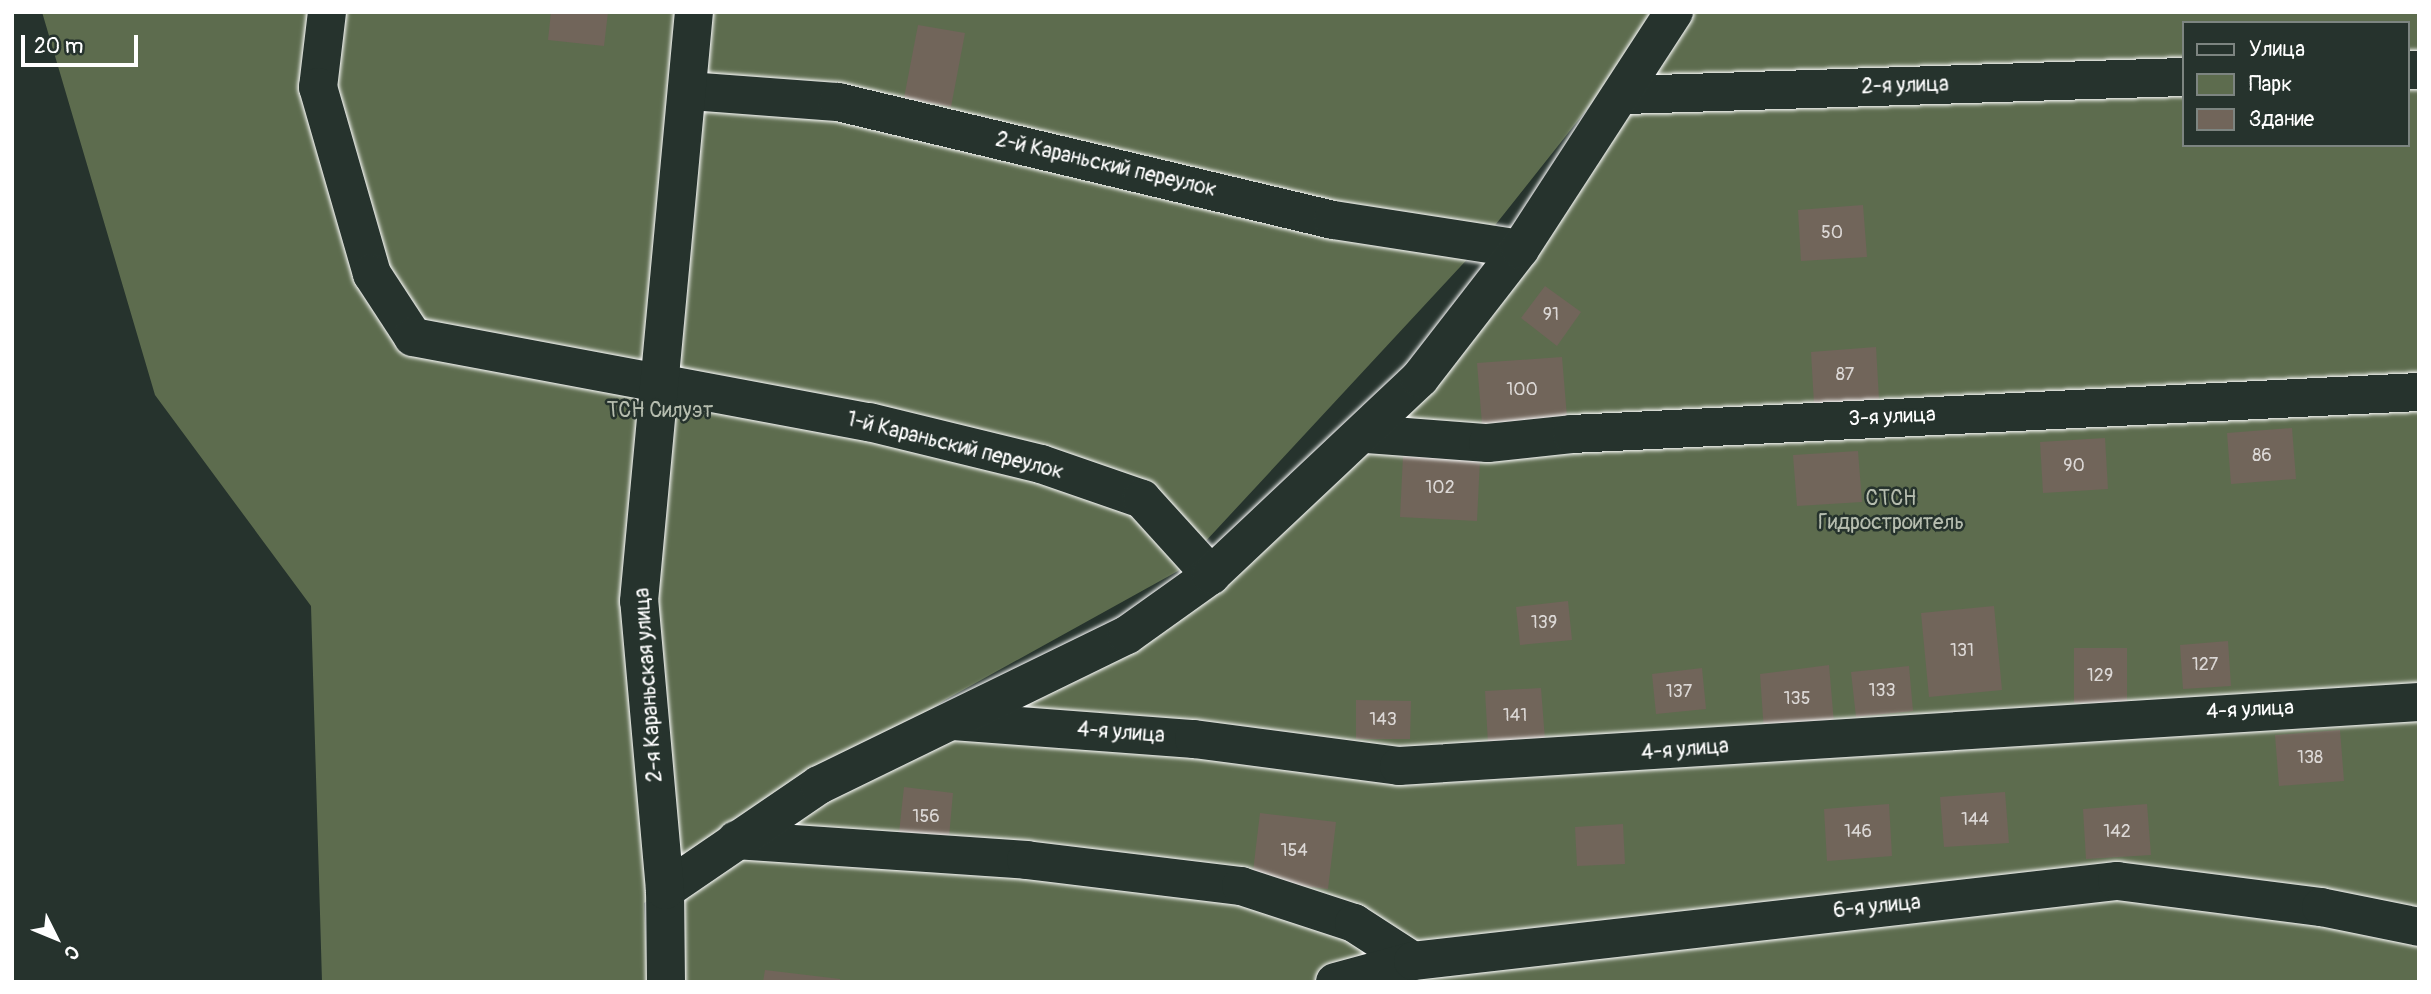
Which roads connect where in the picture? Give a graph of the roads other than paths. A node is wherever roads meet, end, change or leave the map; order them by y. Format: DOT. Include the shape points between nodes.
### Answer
graph roads {
  1 [pos="327,12"];
  2 [pos="694,12"];
  3 [pos="1674,12"];
  4 [pos="2182,77"];
  5 [pos="690,91"];
  6 [pos="1626,95"];
  7 [pos="1520,249"];
  8 [pos="663,384"];
  9 [pos="2419,391"];
  10 [pos="1367,434"];
  11 [pos="1211,575"];
  12 [pos="2419,702"];
  13 [pos="953,721"];
  14 [pos="736,840"];
  15 [pos="665,891"];
  16 [pos="2419,927"];
  17 [pos="1413,961"];
  18 [pos="666,982"];
  19 [pos="1335,982"];
  1 -- 8 [label="lane, 1-й Караньский переулок" via="318,87 372,274 413,337"];
  2 -- 5 [label="lane, 2-я Караньская улица"];
  3 -- 6 [label="lane"];
  4 -- 6 [label="lane, 2-я улица"];
  5 -- 7 [label="lane, 2-й Караньский переулок" via="838,102 1333,220"];
  5 -- 8 [label="lane, 2-я Караньская улица"];
  6 -- 7 [label="lane"];
  7 -- 10 [label="lane" via="1420,378"];
  8 -- 11 [label="lane, 1-й Караньский переулок" via="869,422 1041,464 1143,499"];
  8 -- 15 [label="lane, 2-я Караньская улица" via="639,601"];
  9 -- 10 [label="lane, 3-я улица" via="1572,433 1488,443"];
  10 -- 11 [label="lane"];
  11 -- 13 [label="lane" via="1127,635"];
  12 -- 13 [label="lane, 4-я улица" via="1399,766 1194,739"];
  13 -- 14 [label="lane" via="819,785"];
  14 -- 15 [label="lane"];
  14 -- 17 [label="lane" via="1026,860 1241,886 1354,923"];
  15 -- 18 [label="lane, 2-я Караньская улица"];
  16 -- 17 [label="lane, 6-я улица" via="2321,907 2116,881"];
  17 -- 19 [label="lane, 6-я улица"];
}
